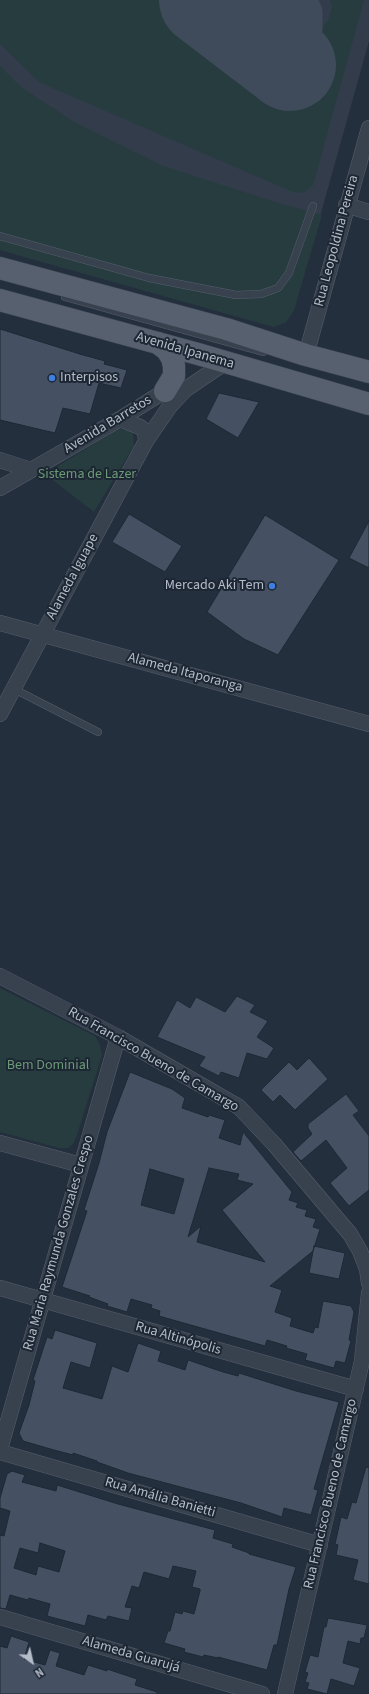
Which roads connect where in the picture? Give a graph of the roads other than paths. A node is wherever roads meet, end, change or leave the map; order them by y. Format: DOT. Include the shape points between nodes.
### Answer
graph roads {
  1 [pos="369,128"];
  2 [pos="346,205"];
  3 [pos="313,206"];
  4 [pos="369,212"];
  5 [pos="0,236"];
  6 [pos="0,268"];
  7 [pos="54,294"];
  8 [pos="0,300"];
  9 [pos="158,343"];
  10 [pos="267,348"];
  11 [pos="226,355"];
  12 [pos="306,355"];
  13 [pos="369,372"];
  14 [pos="165,391"];
  15 [pos="369,404"];
  16 [pos="120,419"];
  17 [pos="146,441"];
  18 [pos="0,461"];
  19 [pos="31,470"];
  20 [pos="3,487"];
  21 [pos="0,623"];
  22 [pos="42,635"];
  23 [pos="14,689"];
  24 [pos="0,714"];
  25 [pos="369,724"];
  26 [pos="98,732"];
  27 [pos="0,976"];
  28 [pos="118,1037"];
  29 [pos="0,1143"];
  30 [pos="81,1165"];
  31 [pos="369,1283"];
  32 [pos="0,1288"];
  33 [pos="369,1294"];
  34 [pos="44,1301"];
  35 [pos="356,1389"];
  36 [pos="0,1451"];
  37 [pos="320,1545"];
  38 [pos="0,1617"];
  39 [pos="262,1694"];
  40 [pos="285,1694"];
  1 -- 2 [label="street, Rua Leopoldina Pereira"];
  2 -- 4 [label="street"];
  2 -- 12 [label="street, Rua Leopoldina Pereira"];
  3 -- 5 [label="lane" via="289,273 278,288 261,294 236,295 149,278"];
  6 -- 10 [label="main road" via="226,328"];
  7 -- 11 [label="lane"];
  8 -- 9 [label="main road, Avenida Ipanema"];
  9 -- 11 [label="main road, Avenida Ipanema"];
  9 -- 14 [label="main road" via="167,350 174,366 174,376"];
  10 -- 11 [label="main road"];
  10 -- 12 [label="main road"];
  11 -- 14 [label="street, Avenida Barretos"];
  11 -- 15 [label="main road, Avenida Ipanema"];
  11 -- 17 [label="street, Alameda Iguape" via="170,406"];
  12 -- 13 [label="main road"];
  14 -- 16 [label="street, Avenida Barretos"];
  16 -- 17 [label="street" via="145,431"];
  16 -- 19 [label="street, Avenida Barretos"];
  17 -- 22 [label="street, Alameda Iguape"];
  18 -- 19 [label="street"];
  18 -- 20 [label="street" via="7,474"];
  19 -- 20 [label="street, Avenida Barretos"];
  21 -- 22 [label="street, Alameda Itaporanga"];
  22 -- 23 [label="street, Alameda Iguape"];
  22 -- 25 [label="street, Alameda Itaporanga"];
  23 -- 24 [label="street, Alameda Iguape"];
  23 -- 26 [label="lane"];
  27 -- 28 [label="street, Rua Francisco Bueno de Camargo"];
  28 -- 30 [label="street, Rua Maria Raymunda Gonzales Crespo"];
  28 -- 31 [label="street, Rua Francisco Bueno de Camargo" via="239,1107 274,1144 350,1234 367,1269"];
  29 -- 30 [label="street"];
  30 -- 34 [label="street, Rua Maria Raymunda Gonzales Crespo"];
  32 -- 34 [label="street, Rua Altinópolis"];
  33 -- 35 [label="street, Rua Francisco Bueno de Camargo" via="362,1361"];
  34 -- 35 [label="street, Rua Altinópolis"];
  34 -- 36 [label="street, Rua Maria Raymunda Gonzales Crespo"];
  35 -- 37 [label="street, Rua Francisco Bueno de Camargo"];
  36 -- 37 [label="street, Rua Amália Banietti"];
  37 -- 40 [label="street, Rua Francisco Bueno de Camargo"];
  38 -- 39 [label="street, Alameda Guarujá"];
}
